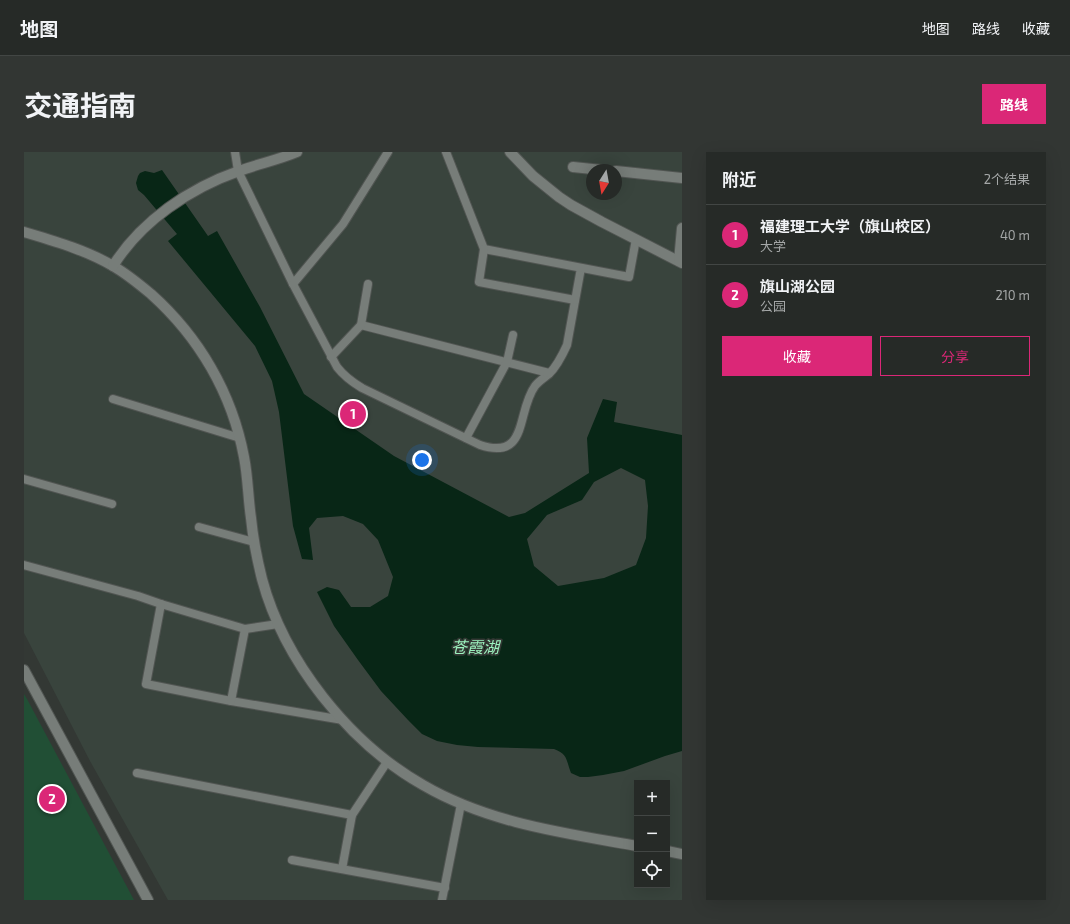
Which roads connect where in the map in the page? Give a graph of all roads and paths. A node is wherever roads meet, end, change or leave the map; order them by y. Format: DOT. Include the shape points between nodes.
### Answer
graph roads {
  1 [pos="235,152"];
  2 [pos="297,152"];
  3 [pos="388,152"];
  4 [pos="446,152"];
  5 [pos="510,152"];
  6 [pos="573,167"];
  7 [pos="586,168"];
  8 [pos="238,171"];
  9 [pos="622,172"];
  10 [pos="682,178"];
  11 [pos="682,228"];
  12 [pos="24,232"];
  13 [pos="636,239"];
  14 [pos="484,249"];
  15 [pos="680,262"];
  16 [pos="113,266"];
  17 [pos="581,268"];
  18 [pos="293,284"];
  19 [pos="368,284"];
  20 [pos="575,300"];
  21 [pos="361,325"];
  22 [pos="513,335"];
  23 [pos="331,357"];
  24 [pos="507,362"];
  25 [pos="549,373"];
  26 [pos="113,399"];
  27 [pos="240,438"];
  28 [pos="466,438"];
  29 [pos="24,479"];
  30 [pos="112,504"];
  31 [pos="199,527"];
  32 [pos="254,542"];
  33 [pos="24,565"];
  34 [pos="161,604"];
  35 [pos="278,624"];
  36 [pos="245,629"];
  37 [pos="24,670"];
  38 [pos="231,700"];
  39 [pos="343,720"];
  40 [pos="387,762"];
  41 [pos="138,773"];
  42 [pos="461,804"];
  43 [pos="352,815"];
  44 [pos="634,845"];
  45 [pos="670,852"];
  46 [pos="682,854"];
  47 [pos="292,860"];
  48 [pos="342,869"];
  49 [pos="444,888"];
  50 [pos="148,900"];
  51 [pos="442,900"];
  1 -- 8 [label="lane"];
  2 -- 8 [label="street"];
  3 -- 18 [label="lane" via="343,224"];
  4 -- 14 [label="lane"];
  5 -- 13 [label="street" via="533,176 559,197"];
  6 -- 7 [label="street"];
  8 -- 16 [label="street" via="194,191 170,206 137,236"];
  8 -- 18 [label="lane"];
  9 -- 10 [label="street"];
  11 -- 15 [label="street"];
  12 -- 16 [label="street" via="79,250"];
  13 -- 15 [label="street"];
  13 -- 17 [label="lane" via="629,277"];
  14 -- 17 [label="lane"];
  14 -- 20 [label="lane" via="479,282"];
  16 -- 27 [label="street" via="130,277 171,313 198,346 220,382"];
  17 -- 20 [label="lane"];
  18 -- 23 [label="lane"];
  19 -- 21 [label="lane"];
  20 -- 25 [label="lane" via="567,345 563,355"];
  21 -- 23 [label="lane"];
  21 -- 24 [label="lane"];
  22 -- 24 [label="lane"];
  23 -- 28 [label="lane" via="343,375 352,382"];
  24 -- 25 [label="lane"];
  24 -- 28 [label="lane"];
  25 -- 28 [label="lane" via="534,387 518,432 507,446 490,448"];
  26 -- 27 [label="lane"];
  27 -- 32 [label="street"];
  29 -- 30 [label="lane"];
  31 -- 32 [label="lane"];
  32 -- 35 [label="street" via="262,579"];
  33 -- 34 [label="lane"];
  34 -- 36 [label="lane"];
  34 -- 38 [label="lane" via="146,684"];
  35 -- 36 [label="lane"];
  35 -- 39 [label="street" via="297,660"];
  36 -- 38 [label="lane"];
  37 -- 50 [label="street"];
  38 -- 39 [label="lane"];
  39 -- 40 [label="street"];
  40 -- 42 [label="street" via="422,785"];
  40 -- 43 [label="lane"];
  41 -- 43 [label="lane"];
  42 -- 44 [label="street" via="527,825"];
  42 -- 49 [label="lane"];
  43 -- 48 [label="lane"];
  45 -- 46 [label="street"];
  47 -- 48 [label="lane"];
  48 -- 49 [label="lane"];
  49 -- 51 [label="lane"];
}
